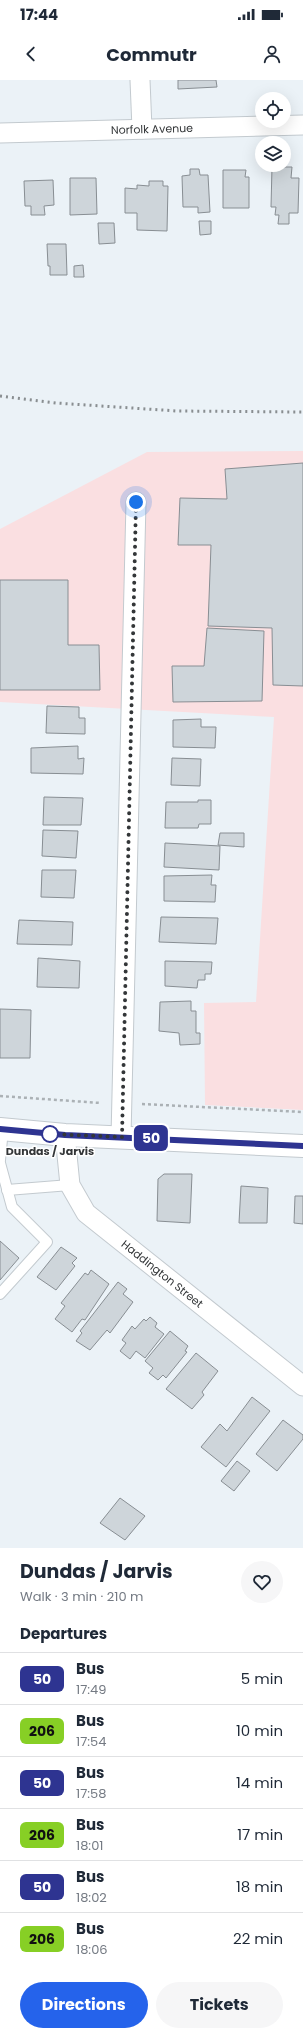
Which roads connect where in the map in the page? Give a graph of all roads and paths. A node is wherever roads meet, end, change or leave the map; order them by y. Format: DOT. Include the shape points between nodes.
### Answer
graph roads {
  1 [pos="140,80"];
  2 [pos="303,125"];
  3 [pos="142,129"];
  4 [pos="0,133"];
  5 [pos="136,502"];
  6 [pos="0,1096"];
  7 [pos="122,1103"];
  8 [pos="303,1112"];
  9 [pos="2,1129"];
  10 [pos="65,1135"];
  11 [pos="122,1137"];
  12 [pos="303,1146"];
  13 [pos="0,1161"];
  14 [pos="70,1185"];
  15 [pos="7,1190"];
  16 [pos="0,1294"];
  17 [pos="303,1386"];
  1 -- 3 [label="street"];
  2 -- 3 [label="street, Norfolk Avenue"];
  3 -- 4 [label="street, Norfolk Avenue"];
  5 -- 7 [label="street"];
  6 -- 7 [label="path"];
  7 -- 8 [label="path"];
  7 -- 11 [label="street"];
  9 -- 10 [label="main road"];
  9 -- 13 [label="lane"];
  10 -- 11 [label="main road"];
  10 -- 14 [label="street, Haddington Street"];
  11 -- 12 [label="main road"];
  13 -- 15 [label="lane"];
  14 -- 15 [label="lane"];
  14 -- 17 [label="street, Haddington Street" via="86,1213"];
  15 -- 16 [label="lane" via="12,1207 47,1242"];
}
